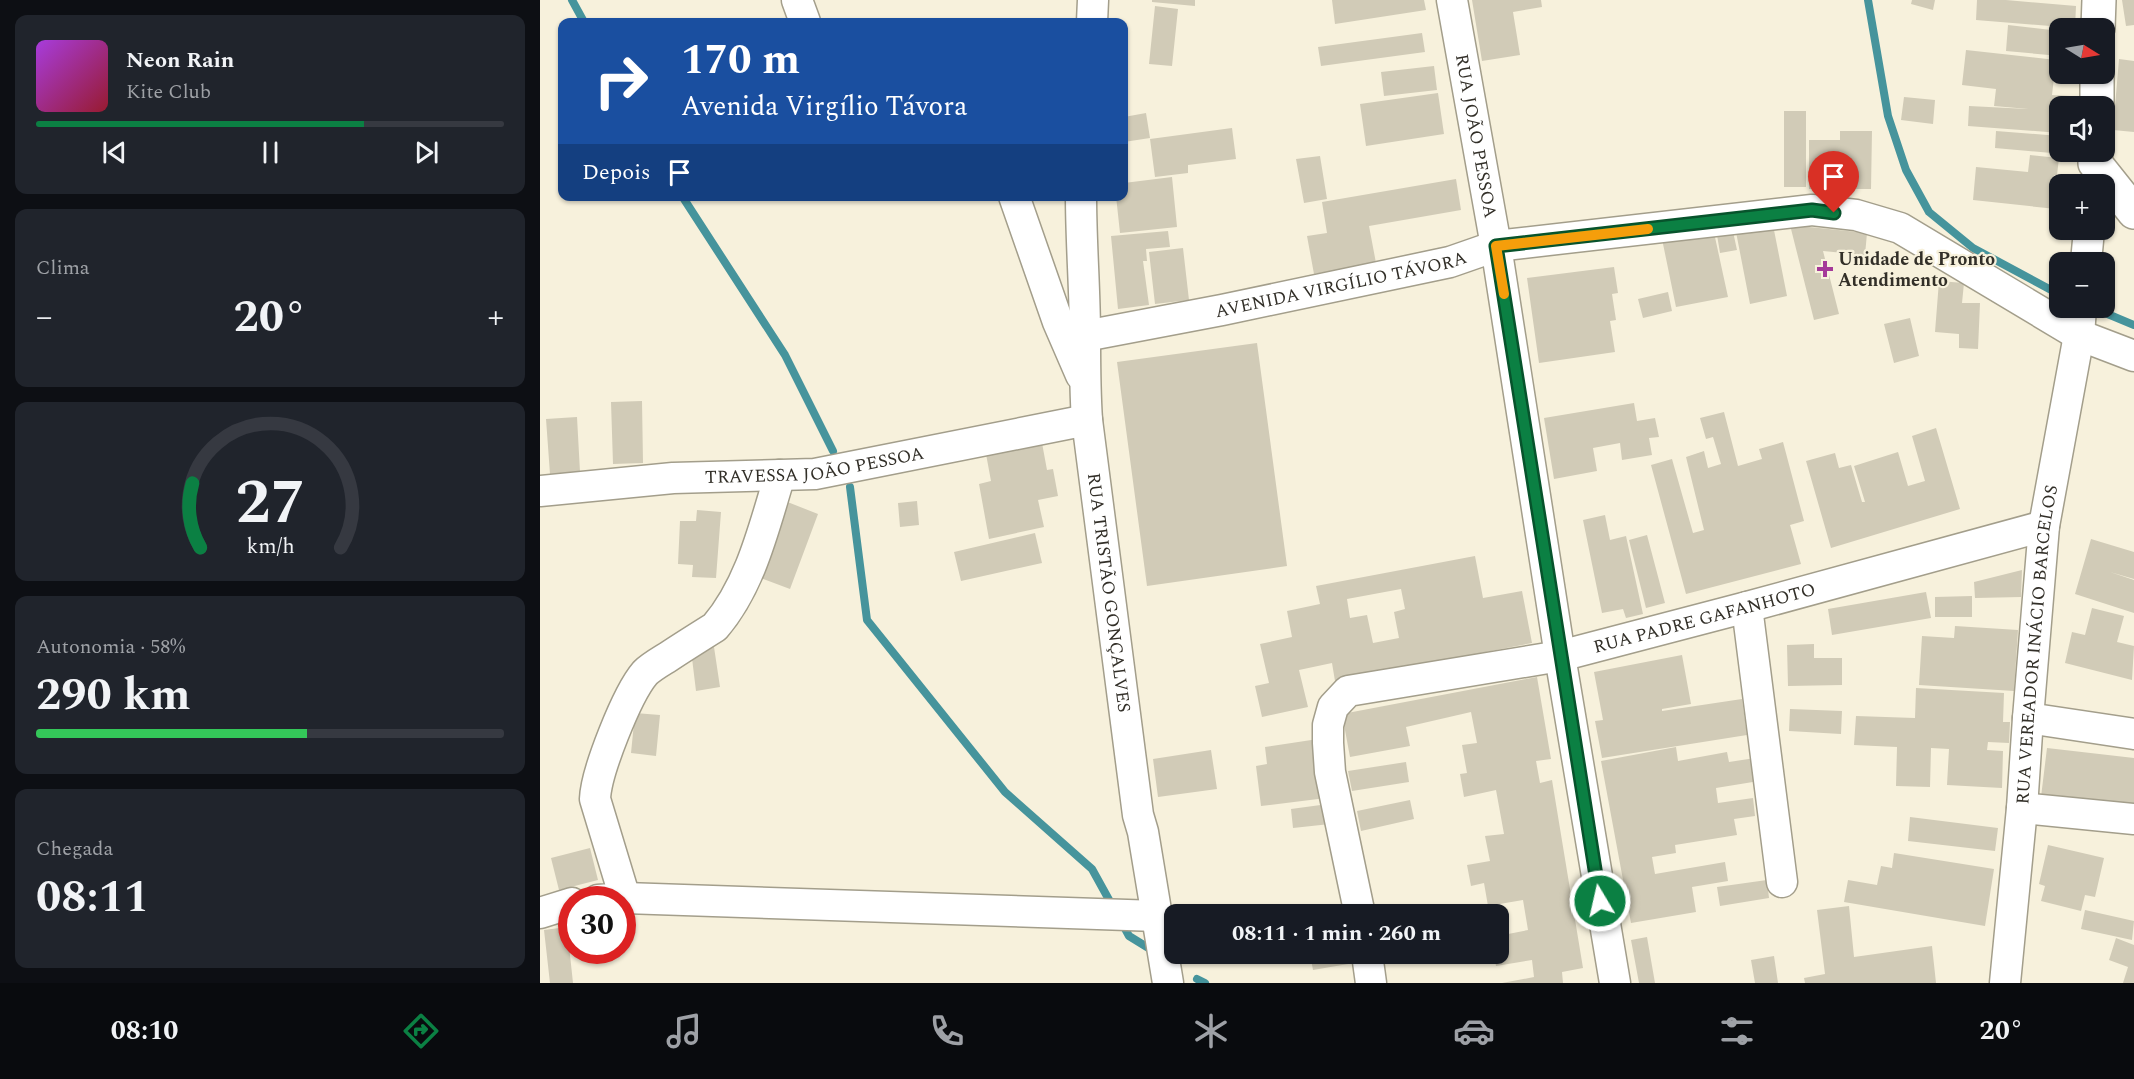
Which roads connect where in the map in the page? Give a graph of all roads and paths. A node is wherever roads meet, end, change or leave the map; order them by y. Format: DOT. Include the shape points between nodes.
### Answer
graph roads {
  1 [pos="797,0"];
  2 [pos="1093,0"];
  3 [pos="1452,0"];
  4 [pos="2099,0"];
  5 [pos="803,18"];
  6 [pos="1092,18"];
  7 [pos="2098,18"];
  8 [pos="1016,201"];
  9 [pos="1081,201"];
  10 [pos="1496,246"];
  11 [pos="2080,321"];
  12 [pos="1085,336"];
  13 [pos="2134,356"];
  14 [pos="1084,383"];
  15 [pos="1087,420"];
  16 [pos="780,475"];
  17 [pos="540,491"];
  18 [pos="2044,526"];
  19 [pos="1747,607"];
  20 [pos="1560,656"];
  21 [pos="2028,718"];
  22 [pos="2134,734"];
  23 [pos="2022,808"];
  24 [pos="2134,819"];
  25 [pos="1782,882"];
  26 [pos="610,886"];
  27 [pos="636,900"];
  28 [pos="1358,904"];
  29 [pos="558,907"];
  30 [pos="540,913"];
  31 [pos="1157,916"];
  32 [pos="1368,964"];
  33 [pos="1168,983"];
  34 [pos="1371,983"];
  35 [pos="1615,983"];
  36 [pos="2004,983"];
  1 -- 5 [label="street"];
  2 -- 6 [label="street"];
  3 -- 10 [label="street, RUA JOÃO PESSOA"];
  4 -- 7 [label="street"];
  8 -- 14 [label="street"];
  9 -- 12 [label="street, RUA TRISTÃO GONÇALVES"];
  10 -- 11 [label="street, AVENIDA VIRGÍLIO TÁVORA" via="1812,210 1856,215 1900,228"];
  10 -- 12 [label="street, AVENIDA VIRGÍLIO TÁVORA" via="1438,264"];
  10 -- 20 [label="street, RUA JOÃO PESSOA"];
  11 -- 13 [label="street, AVENIDA VIRGÍLIO TÁVORA"];
  11 -- 18 [label="street, RUA VEREADOR INÁCIO BARCELOS"];
  12 -- 14 [label="street, RUA TRISTÃO GONÇALVES"];
  14 -- 15 [label="street, RUA TRISTÃO GONÇALVES"];
  15 -- 16 [label="street, TRAVESSA JOÃO PESSOA" via="815,474"];
  15 -- 31 [label="street, RUA TRISTÃO GONÇALVES" via="1138,815"];
  16 -- 17 [label="street, TRAVESSA JOÃO PESSOA" via="673,478"];
  16 -- 26 [label="street" via="754,557 735,599 715,627 645,673 600,767 595,799"];
  18 -- 19 [label="street, RUA PADRE GAFANHOTO"];
  18 -- 21 [label="street, RUA VEREADOR INÁCIO BARCELOS"];
  19 -- 20 [label="street, RUA PADRE GAFANHOTO"];
  19 -- 25 [label="street"];
  20 -- 28 [label="street, RUA PADRE GAFANHOTO" via="1358,689 1348,692 1333,707 1328,725 1330,772"];
  20 -- 35 [label="street, RUA JOÃO PESSOA"];
  21 -- 22 [label="street"];
  21 -- 23 [label="street, RUA VEREADOR INÁCIO BARCELOS"];
  23 -- 24 [label="street"];
  23 -- 36 [label="street, RUA VEREADOR INÁCIO BARCELOS"];
  27 -- 31 [label="street"];
  29 -- 30 [label="street"];
  31 -- 33 [label="street, RUA TRISTÃO GONÇALVES"];
  32 -- 34 [label="street"];
}
